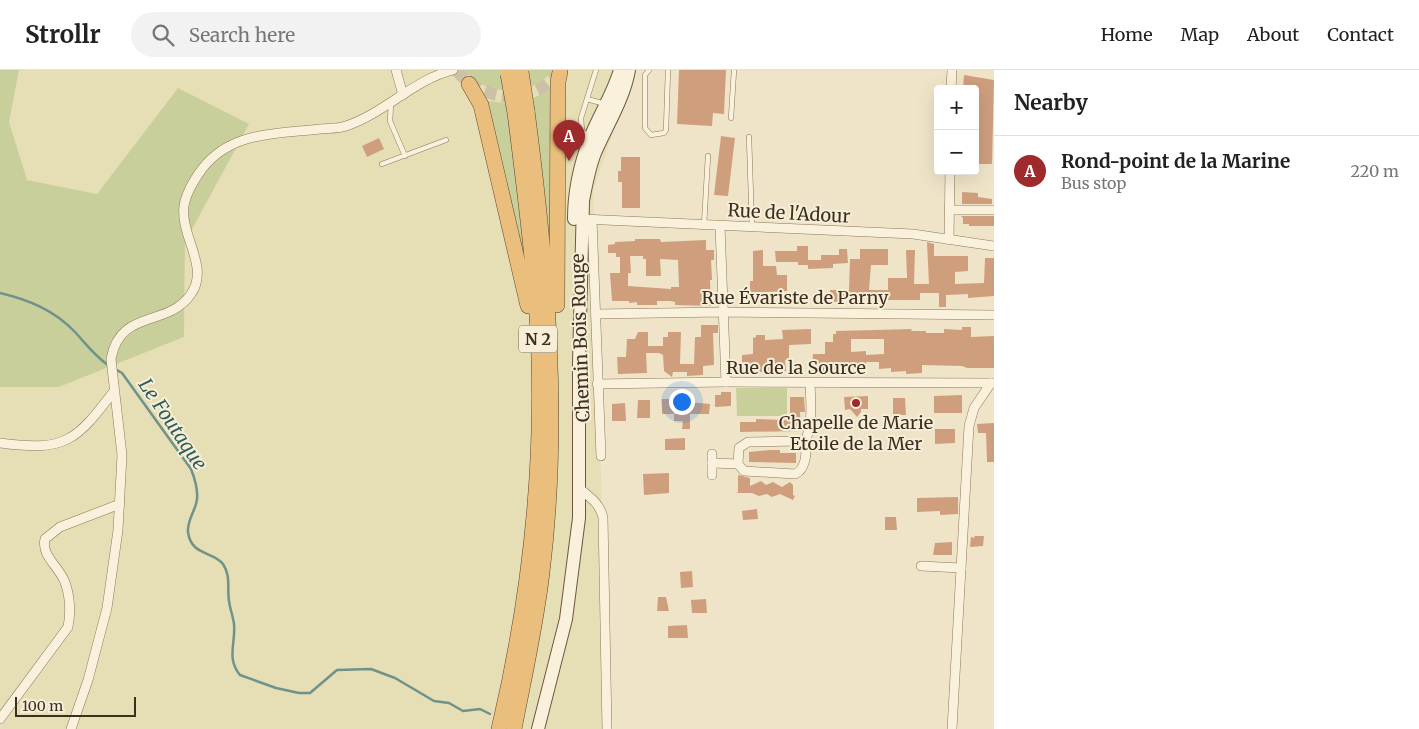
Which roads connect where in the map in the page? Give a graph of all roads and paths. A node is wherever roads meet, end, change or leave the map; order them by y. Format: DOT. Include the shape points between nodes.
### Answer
graph roads {
  1 [pos="396,70"];
  2 [pos="452,70"];
  3 [pos="596,70"];
  4 [pos="620,70"];
  5 [pos="629,70"];
  6 [pos="649,70"];
  7 [pos="668,70"];
  8 [pos="734,70"];
  9 [pos="952,70"];
  10 [pos="514,71"];
  11 [pos="560,72"];
  12 [pos="432,74"];
  13 [pos="469,84"];
  14 [pos="951,85"];
  15 [pos="403,95"];
  16 [pos="587,99"];
  17 [pos="391,102"];
  18 [pos="606,105"];
  19 [pos="521,112"];
  20 [pos="732,118"];
  21 [pos="749,137"];
  22 [pos="446,140"];
  23 [pos="593,146"];
  24 [pos="405,156"];
  25 [pos="708,156"];
  26 [pos="382,164"];
  27 [pos="950,175"];
  28 [pos="949,210"];
  29 [pos="994,210"];
  30 [pos="587,219"];
  31 [pos="704,225"];
  32 [pos="720,226"];
  33 [pos="752,228"];
  34 [pos="949,240"];
  35 [pos="994,246"];
  36 [pos="723,312"];
  37 [pos="596,314"];
  38 [pos="994,315"];
  39 [pos="579,363"];
  40 [pos="726,382"];
  41 [pos="993,383"];
  42 [pos="598,384"];
  43 [pos="810,384"];
  44 [pos="114,391"];
  45 [pos="0,443"];
  46 [pos="804,444"];
  47 [pos="712,454"];
  48 [pos="601,456"];
  49 [pos="550,458"];
  50 [pos="712,463"];
  51 [pos="738,464"];
  52 [pos="712,475"];
  53 [pos="580,489"];
  54 [pos="120,504"];
  55 [pos="530,566"];
  56 [pos="921,566"];
  57 [pos="961,568"];
  58 [pos="0,719"];
  59 [pos="71,729"];
  60 [pos="499,729"];
  61 [pos="514,729"];
  62 [pos="538,729"];
  63 [pos="607,729"];
  64 [pos="952,729"];
  1 -- 15 [label="street"];
  2 -- 12 [label="street"];
  3 -- 16 [label="lane"];
  4 -- 18 [label="main road"];
  5 -- 23 [label="main road" via="621,96"];
  6 -- 7 [label="lane" via="645,75 645,128 651,135 666,130"];
  8 -- 20 [label="lane"];
  9 -- 14 [label="street"];
  10 -- 19 [label="highway, N 2, bridge"];
  11 -- 49 [label="highway" via="558,382 556,432"];
  12 -- 15 [label="street"];
  13 -- 55 [label="highway" via="481,105 527,299 533,398"];
  15 -- 17 [label="street"];
  16 -- 18 [label="lane"];
  16 -- 23 [label="lane" via="581,125"];
  17 -- 24 [label="lane" via="390,121"];
  17 -- 44 [label="street" via="344,127 271,132 248,137 208,162 193,182 184,206 185,230 198,274 195,288 181,304 122,332 116,340 111,361"];
  18 -- 23 [label="main road" via="608,115"];
  19 -- 49 [label="highway, N 2" via="548,305"];
  19 -- 55 [label="highway, N 2" via="539,372 536,504"];
  21 -- 33 [label="lane"];
  22 -- 24 [label="lane"];
  23 -- 30 [label="main road" via="586,180"];
  23 -- 39 [label="main road" via="574,200"];
  24 -- 26 [label="lane"];
  25 -- 31 [label="lane"];
  27 -- 28 [label="street"];
  28 -- 29 [label="street"];
  28 -- 34 [label="street"];
  30 -- 31 [label="street, Rue de l'Adour"];
  30 -- 37 [label="street, Chemin Bois Rouge"];
  30 -- 39 [label="main road"];
  31 -- 32 [label="street, Rue de l'Adour"];
  32 -- 33 [label="street, Rue de l'Adour"];
  32 -- 36 [label="street"];
  33 -- 34 [label="street, Rue de l'Adour" via="913,234"];
  34 -- 35 [label="street, Rue de l'Adour"];
  36 -- 37 [label="street, Rue Évariste de Parny"];
  36 -- 38 [label="street, Rue Évariste de Parny"];
  36 -- 40 [label="street"];
  37 -- 42 [label="street, Chemin Bois Rouge"];
  39 -- 53 [label="main road"];
  40 -- 42 [label="street, Rue de la Source"];
  40 -- 43 [label="street, Rue de la Source"];
  41 -- 43 [label="street, Rue de la Source"];
  41 -- 57 [label="street" via="970,417"];
  42 -- 48 [label="street, Chemin Bois Rouge"];
  43 -- 46 [label="street" via="812,414"];
  44 -- 45 [label="street" via="87,426 61,443 43,446"];
  44 -- 54 [label="street" via="122,455"];
  46 -- 51 [label="street" via="797,441 748,442 739,448"];
  46 -- 51 [label="street" via="804,466 795,474 744,470"];
  47 -- 50 [label="street"];
  49 -- 61 [label="highway, N 2" via="542,572"];
  50 -- 51 [label="street"];
  50 -- 52 [label="street"];
  53 -- 62 [label="main road" via="576,555 566,619"];
  53 -- 63 [label="street" via="595,501 603,517"];
  54 -- 58 [label="street" via="60,526 45,539 45,550 66,587 70,610 68,627"];
  54 -- 59 [label="street" via="108,608"];
  55 -- 60 [label="highway, N 2"];
  56 -- 57 [label="street"];
  57 -- 64 [label="street"];
}
